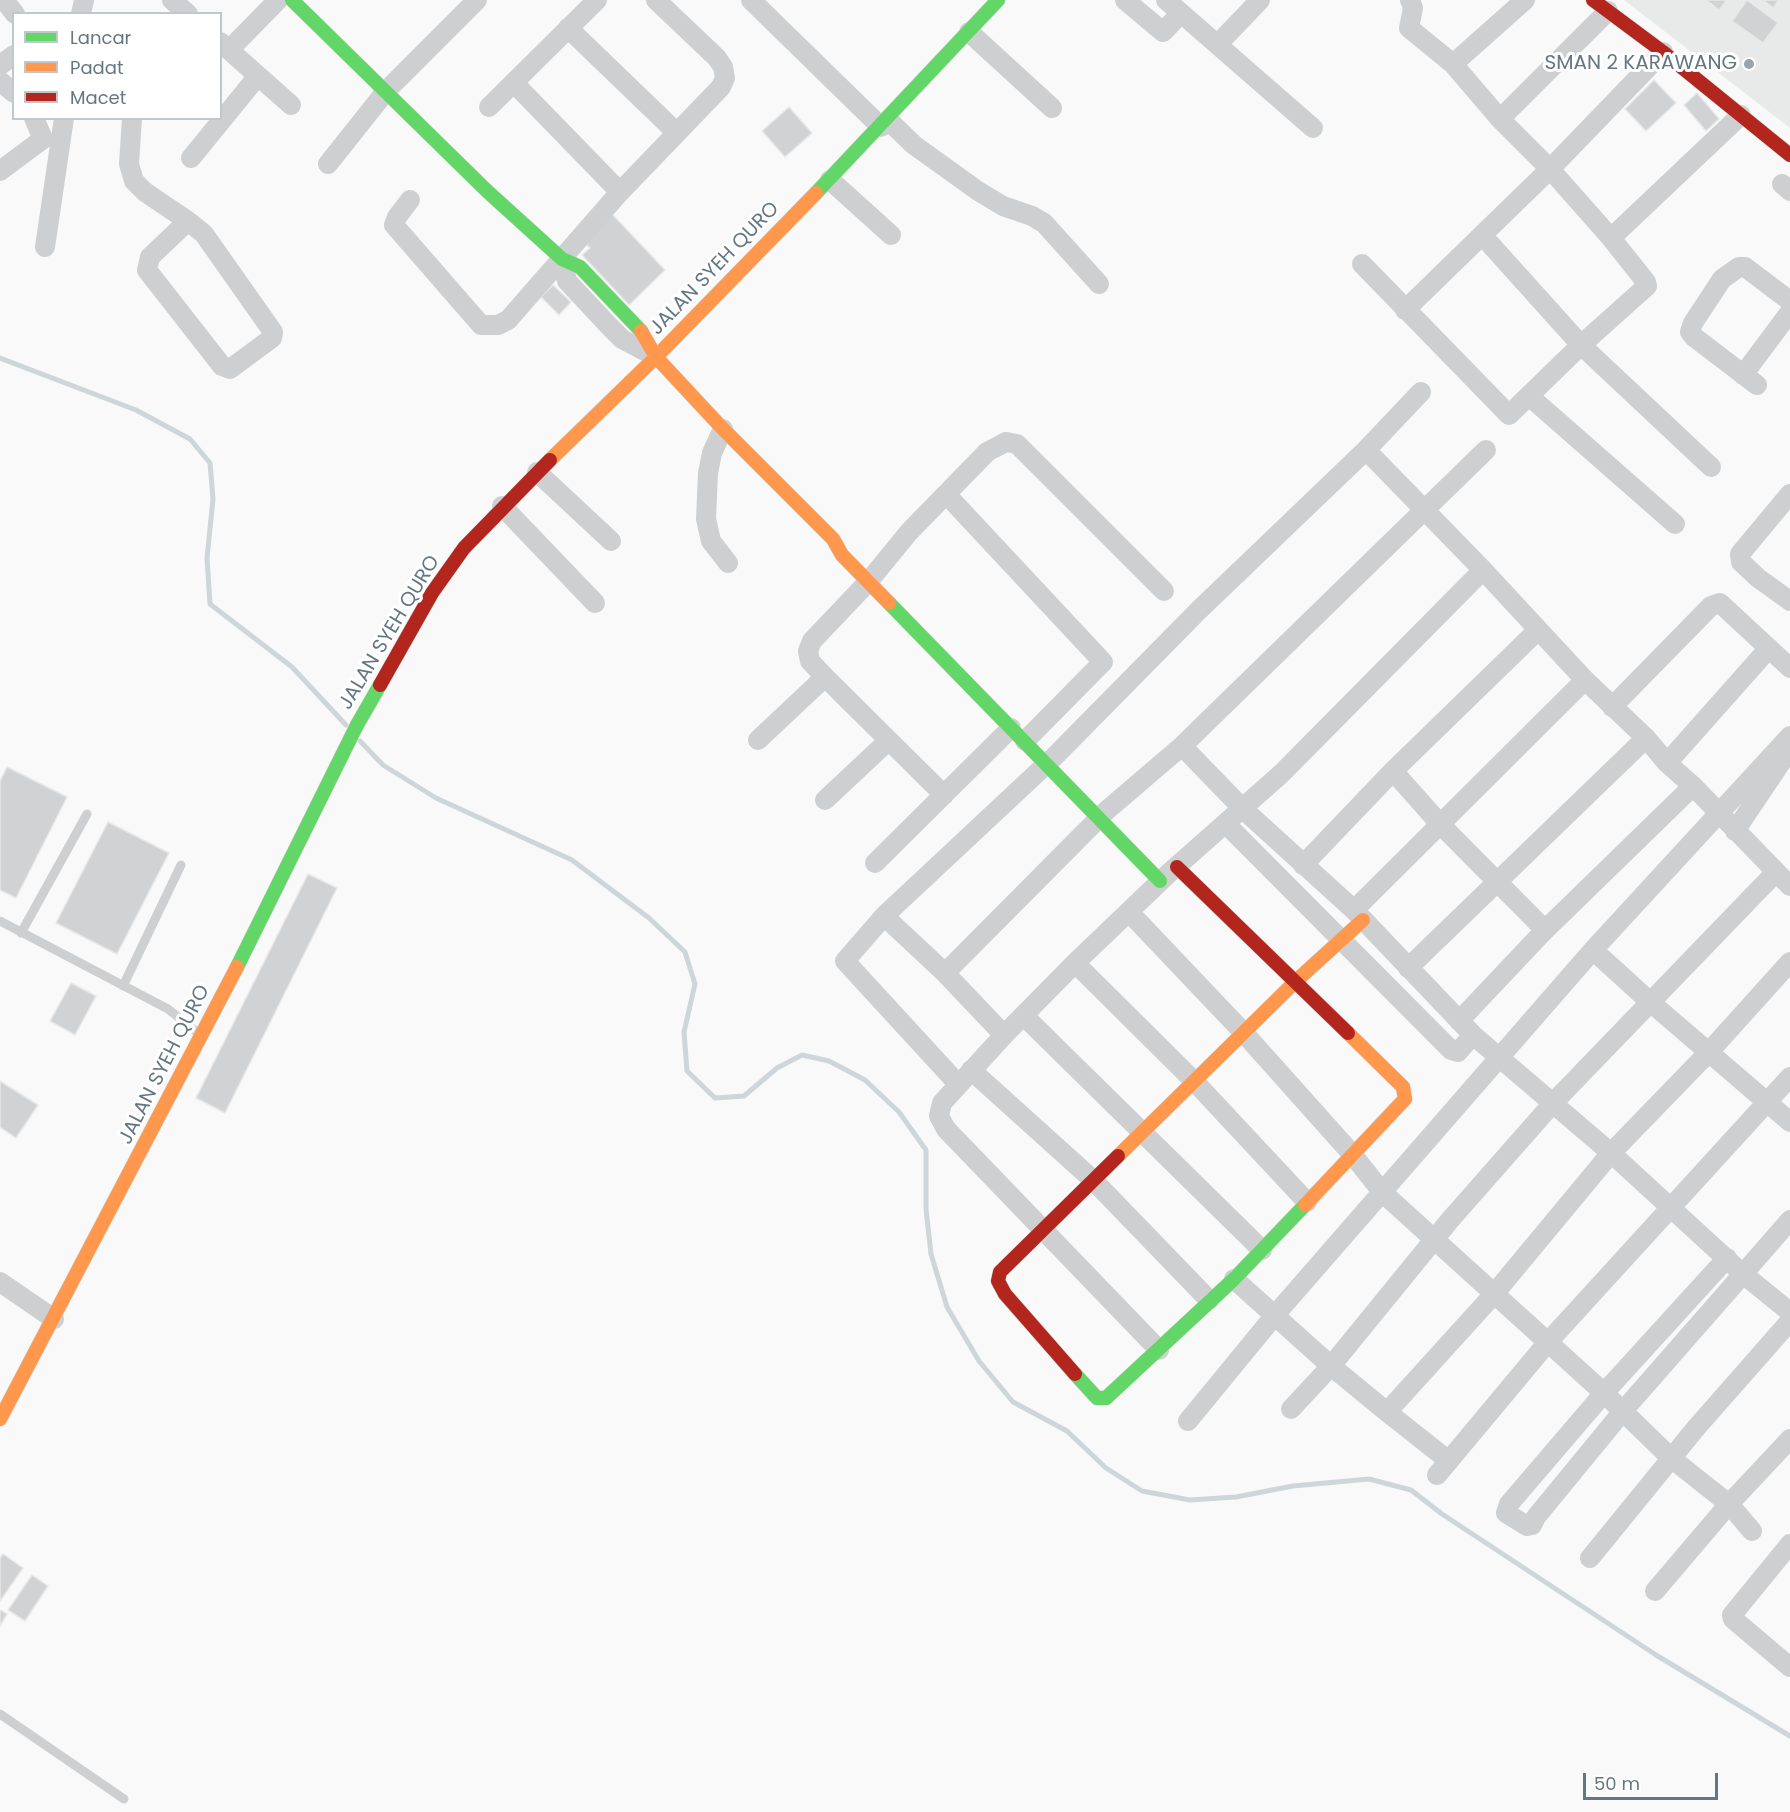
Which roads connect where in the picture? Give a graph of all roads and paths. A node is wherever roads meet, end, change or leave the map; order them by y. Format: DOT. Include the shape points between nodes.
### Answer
graph roads {
  1 [pos="4,0"];
  2 [pos="172,0"];
  3 [pos="278,0"];
  4 [pos="292,0"];
  5 [pos="477,0"];
  6 [pos="597,0"];
  7 [pos="656,0"];
  8 [pos="751,0"];
  9 [pos="1125,0"];
  10 [pos="1166,0"];
  11 [pos="1260,0"];
  12 [pos="1410,0"];
  13 [pos="1525,0"];
  14 [pos="994,2"];
  15 [pos="1600,5"];
  16 [pos="13,12"];
  17 [pos="186,12"];
  18 [pos="1181,13"];
  19 [pos="568,28"];
  20 [pos="969,32"];
  21 [pos="1218,44"];
  22 [pos="225,46"];
  23 [pos="1663,52"];
  24 [pos="1453,64"];
  25 [pos="257,77"];
  26 [pos="0,81"];
  27 [pos="514,83"];
  28 [pos="12,91"];
  29 [pos="386,91"];
  30 [pos="291,105"];
  31 [pos="489,107"];
  32 [pos="1052,108"];
  33 [pos="1741,115"];
  34 [pos="1500,119"];
  35 [pos="35,120"];
  36 [pos="64,120"];
  37 [pos="132,120"];
  38 [pos="222,120"];
  39 [pos="222,120"];
  40 [pos="884,124"];
  41 [pos="1313,128"];
  42 [pos="677,133"];
  43 [pos="1790,155"];
  44 [pos="191,158"];
  45 [pos="328,164"];
  46 [pos="1550,169"];
  47 [pos="0,171"];
  48 [pos="830,180"];
  49 [pos="620,192"];
  50 [pos="410,200"];
  51 [pos="188,221"];
  52 [pos="891,235"];
  53 [pos="1482,235"];
  54 [pos="1611,238"];
  55 [pos="45,247"];
  56 [pos="562,260"];
  57 [pos="1362,264"];
  58 [pos="1099,284"];
  59 [pos="1790,301"];
  60 [pos="1406,310"];
  61 [pos="1790,312"];
  62 [pos="1581,345"];
  63 [pos="656,357"];
  64 [pos="1421,392"];
  65 [pos="1529,396"];
  66 [pos="723,429"];
  67 [pos="1366,450"];
  68 [pos="1486,450"];
  69 [pos="1711,468"];
  70 [pos="537,472"];
  71 [pos="946,494"];
  72 [pos="1788,502"];
  73 [pos="502,506"];
  74 [pos="1424,512"];
  75 [pos="1675,524"];
  76 [pos="833,539"];
  77 [pos="611,541"];
  78 [pos="728,562"];
  79 [pos="1483,570"];
  80 [pos="873,576"];
  81 [pos="1164,591"];
  82 [pos="1790,600"];
  83 [pos="595,603"];
  84 [pos="1537,631"];
  85 [pos="1769,648"];
  86 [pos="1790,668"];
  87 [pos="825,677"];
  88 [pos="1585,680"];
  89 [pos="1612,708"];
  90 [pos="1022,734"];
  91 [pos="1790,736"];
  92 [pos="1646,738"];
  93 [pos="758,740"];
  94 [pos="888,741"];
  95 [pos="1182,746"];
  96 [pos="1790,749"];
  97 [pos="1050,760"];
  98 [pos="1667,763"];
  99 [pos="1393,771"];
  100 [pos="1693,786"];
  101 [pos="944,795"];
  102 [pos="825,800"];
  103 [pos="1243,809"];
  104 [pos="1718,813"];
  105 [pos="87,814"];
  106 [pos="1103,814"];
  107 [pos="1226,824"];
  108 [pos="1441,825"];
  109 [pos="1735,831"];
  110 [pos="875,863"];
  111 [pos="181,865"];
  112 [pos="1304,865"];
  113 [pos="1776,872"];
  114 [pos="1168,874"];
  115 [pos="1498,883"];
  116 [pos="1790,886"];
  117 [pos="1129,912"];
  118 [pos="1358,915"];
  119 [pos="884,916"];
  120 [pos="0,921"];
  121 [pos="1545,930"];
  122 [pos="21,933"];
  123 [pos="1340,939"];
  124 [pos="1593,950"];
  125 [pos="1790,962"];
  126 [pos="1075,963"];
  127 [pos="1408,968"];
  128 [pos="945,973"];
  129 [pos="1296,981"];
  130 [pos="123,986"];
  131 [pos="1649,1001"];
  132 [pos="1024,1016"];
  133 [pos="1459,1021"];
  134 [pos="1244,1032"];
  135 [pos="1004,1035"];
  136 [pos="1473,1035"];
  137 [pos="202,1037"];
  138 [pos="1708,1053"];
  139 [pos="1500,1059"];
  140 [pos="965,1077"];
  141 [pos="1790,1077"];
  142 [pos="1194,1081"];
  143 [pos="1767,1102"];
  144 [pos="1553,1103"];
  145 [pos="1790,1122"];
  146 [pos="1144,1131"];
  147 [pos="1611,1153"];
  148 [pos="1352,1154"];
  149 [pos="1093,1180"];
  150 [pos="1383,1193"];
  151 [pos="1307,1202"];
  152 [pos="1670,1207"];
  153 [pos="1790,1220"];
  154 [pos="1043,1228"];
  155 [pos="1436,1240"];
  156 [pos="1262,1250"];
  157 [pos="1727,1258"];
  158 [pos="1743,1274"];
  159 [pos="1234,1279"];
  160 [pos="0,1282"];
  161 [pos="1494,1294"];
  162 [pos="1209,1300"];
  163 [pos="1790,1312"];
  164 [pos="1275,1315"];
  165 [pos="54,1319"];
  166 [pos="1790,1320"];
  167 [pos="1548,1342"];
  168 [pos="1159,1350"];
  169 [pos="1331,1366"];
  170 [pos="1605,1393"];
  171 [pos="1291,1409"];
  172 [pos="1623,1411"];
  173 [pos="1388,1412"];
  174 [pos="0,1419"];
  175 [pos="1188,1421"];
  176 [pos="1790,1439"];
  177 [pos="1671,1458"];
  178 [pos="1729,1504"];
  179 [pos="1752,1531"];
  180 [pos="1788,1552"];
  181 [pos="1590,1558"];
  182 [pos="1655,1591"];
  183 [pos="1790,1667"];
  184 [pos="0,1714"];
  185 [pos="124,1799"];
  1 -- 16 [label="street"];
  2 -- 17 [label="street"];
  3 -- 22 [label="street"];
  4 -- 29 [label="street"];
  5 -- 29 [label="street"];
  6 -- 19 [label="street"];
  7 -- 42 [label="street" via="717,58 725,78"];
  8 -- 40 [label="street"];
  9 -- 18 [label="street" via="1163,32"];
  10 -- 18 [label="street"];
  11 -- 21 [label="street"];
  12 -- 24 [label="street" via="1413,8 1409,28"];
  13 -- 24 [label="street"];
  14 -- 20 [label="street, JALAN SYEH QURO"];
  15 -- 23 [label="street"];
  15 -- 34 [label="street"];
  18 -- 21 [label="street"];
  19 -- 27 [label="street"];
  19 -- 42 [label="street"];
  20 -- 32 [label="street"];
  20 -- 40 [label="street, JALAN SYEH QURO"];
  21 -- 41 [label="street"];
  22 -- 25 [label="street"];
  23 -- 33 [label="street"];
  23 -- 46 [label="street"];
  24 -- 34 [label="street"];
  25 -- 30 [label="street"];
  25 -- 38 [label="street"];
  26 -- 28 [label="street"];
  27 -- 31 [label="street"];
  27 -- 49 [label="street"];
  29 -- 45 [label="street"];
  29 -- 56 [label="street"];
  33 -- 43 [label="street"];
  33 -- 54 [label="street"];
  34 -- 46 [label="street"];
  35 -- 47 [label="street" via="43,139"];
  36 -- 55 [label="street"];
  37 -- 51 [label="street" via="129,164 134,182"];
  39 -- 44 [label="street"];
  40 -- 48 [label="street, JALAN SYEH QURO"];
  40 -- 58 [label="street" via="978,191 1044,223"];
  42 -- 49 [label="street"];
  46 -- 53 [label="street"];
  46 -- 54 [label="street"];
  48 -- 52 [label="street"];
  48 -- 63 [label="street, JALAN SYEH QURO"];
  49 -- 56 [label="street"];
  50 -- 56 [label="street" via="394,225 481,325 498,325 508,320"];
  51 -- 51 [label="street" via="204,234 274,333 230,369 222,366 147,270 150,257"];
  53 -- 60 [label="street"];
  53 -- 62 [label="street"];
  54 -- 62 [label="street" via="1647,286"];
  56 -- 63 [label="street" via="567,281 609,326 622,339"];
  57 -- 60 [label="street"];
  59 -- 61 [label="street" via="1745,267 1739,267 1722,279 1690,332 1750,380"];
  60 -- 65 [label="street" via="1509,415"];
  62 -- 65 [label="street"];
  62 -- 69 [label="street"];
  63 -- 66 [label="street"];
  63 -- 70 [label="street, JALAN SYEH QURO"];
  64 -- 67 [label="street"];
  65 -- 75 [label="street"];
  66 -- 76 [label="street"];
  66 -- 78 [label="street" via="708,473 706,519 711,541"];
  67 -- 74 [label="street"];
  67 -- 97 [label="street"];
  68 -- 74 [label="street"];
  70 -- 73 [label="street, JALAN SYEH QURO"];
  70 -- 77 [label="street"];
  71 -- 80 [label="street"];
  71 -- 81 [label="street" via="987,452 1006,442 1017,444"];
  71 -- 90 [label="street" via="1103,662"];
  72 -- 82 [label="street" via="1740,554 1741,562"];
  73 -- 83 [label="street"];
  73 -- 137 [label="street, JALAN SYEH QURO" via="464,548 432,593 357,725"];
  74 -- 79 [label="street"];
  74 -- 95 [label="street" via="1342,587"];
  76 -- 80 [label="street" via="848,546"];
  79 -- 84 [label="street"];
  79 -- 103 [label="street"];
  80 -- 87 [label="street" via="812,641 810,661"];
  80 -- 90 [label="street"];
  84 -- 88 [label="street"];
  84 -- 99 [label="street"];
  85 -- 86 [label="street"];
  85 -- 89 [label="street" via="1723,603 1714,604"];
  85 -- 98 [label="street"];
  87 -- 93 [label="street"];
  87 -- 94 [label="street"];
  88 -- 89 [label="street"];
  88 -- 108 [label="street"];
  89 -- 92 [label="street"];
  90 -- 97 [label="street"];
  90 -- 101 [label="street"];
  91 -- 104 [label="street"];
  92 -- 98 [label="street"];
  92 -- 115 [label="street"];
  94 -- 101 [label="street"];
  94 -- 102 [label="street"];
  95 -- 103 [label="street"];
  95 -- 106 [label="street"];
  96 -- 109 [label="street"];
  97 -- 106 [label="street"];
  97 -- 119 [label="street"];
  98 -- 100 [label="street"];
  99 -- 108 [label="street"];
  99 -- 112 [label="street"];
  100 -- 104 [label="street"];
  100 -- 121 [label="street"];
  101 -- 110 [label="street"];
  103 -- 107 [label="street"];
  103 -- 112 [label="street"];
  104 -- 109 [label="street"];
  104 -- 124 [label="street"];
  105 -- 122 [label="lane"];
  106 -- 114 [label="street"];
  106 -- 128 [label="street"];
  107 -- 114 [label="street"];
  107 -- 123 [label="street"];
  108 -- 115 [label="street"];
  108 -- 118 [label="street"];
  109 -- 113 [label="street"];
  111 -- 130 [label="lane"];
  112 -- 118 [label="street"];
  113 -- 116 [label="street"];
  113 -- 131 [label="street"];
  114 -- 117 [label="street"];
  114 -- 129 [label="street"];
  115 -- 121 [label="street"];
  115 -- 127 [label="street"];
  117 -- 126 [label="street"];
  117 -- 134 [label="street"];
  118 -- 123 [label="street"];
  118 -- 127 [label="street"];
  119 -- 128 [label="street"];
  119 -- 140 [label="street" via="845,961"];
  120 -- 122 [label="lane"];
  121 -- 133 [label="street"];
  122 -- 130 [label="lane"];
  123 -- 129 [label="street"];
  123 -- 136 [label="street" via="1451,1050 1458,1052"];
  124 -- 131 [label="street"];
  124 -- 139 [label="street"];
  125 -- 138 [label="street"];
  126 -- 132 [label="street"];
  126 -- 142 [label="street"];
  127 -- 133 [label="street"];
  128 -- 135 [label="street"];
  129 -- 134 [label="street"];
  129 -- 148 [label="street" via="1406,1094 1402,1104"];
  130 -- 137 [label="lane" via="168,1009"];
  131 -- 138 [label="street"];
  131 -- 144 [label="street"];
  132 -- 135 [label="street"];
  132 -- 146 [label="street"];
  133 -- 136 [label="street"];
  134 -- 142 [label="street"];
  134 -- 148 [label="street"];
  135 -- 140 [label="street"];
  136 -- 139 [label="street"];
  137 -- 165 [label="street, JALAN SYEH QURO"];
  138 -- 143 [label="street"];
  138 -- 147 [label="street"];
  139 -- 144 [label="street"];
  139 -- 150 [label="street"];
  140 -- 149 [label="street"];
  140 -- 154 [label="street" via="942,1103 939,1116 946,1129"];
  141 -- 143 [label="street"];
  142 -- 146 [label="street"];
  142 -- 151 [label="street"];
  143 -- 145 [label="street"];
  143 -- 152 [label="street"];
  144 -- 147 [label="street"];
  144 -- 155 [label="street"];
  146 -- 149 [label="street"];
  146 -- 156 [label="street"];
  147 -- 152 [label="street"];
  147 -- 161 [label="street"];
  148 -- 150 [label="street"];
  148 -- 151 [label="street"];
  149 -- 154 [label="street"];
  149 -- 162 [label="street"];
  150 -- 155 [label="street"];
  150 -- 164 [label="street"];
  151 -- 156 [label="street"];
  152 -- 157 [label="street"];
  152 -- 167 [label="street"];
  153 -- 158 [label="street"];
  154 -- 168 [label="street"];
  154 -- 168 [label="street" via="1000,1272 998,1281 1094,1397 1106,1398"];
  155 -- 161 [label="street"];
  155 -- 169 [label="street"];
  156 -- 159 [label="street"];
  157 -- 158 [label="street"];
  157 -- 170 [label="street"];
  158 -- 163 [label="street"];
  158 -- 172 [label="street"];
  159 -- 162 [label="street"];
  159 -- 164 [label="street"];
  160 -- 165 [label="street"];
  161 -- 167 [label="street"];
  161 -- 173 [label="street"];
  162 -- 168 [label="street"];
  164 -- 169 [label="street"];
  164 -- 175 [label="street"];
  165 -- 174 [label="street, JALAN SYEH QURO"];
  166 -- 177 [label="street"];
  167 -- 170 [label="street"];
  167 -- 173 [label="street" via="1443,1468"];
  169 -- 171 [label="street"];
  169 -- 173 [label="street"];
  170 -- 172 [label="street"];
  170 -- 172 [label="street" via="1509,1504 1506,1513 1527,1526 1532,1525"];
  172 -- 177 [label="street"];
  176 -- 178 [label="street"];
  177 -- 178 [label="street"];
  177 -- 181 [label="street"];
  178 -- 179 [label="street"];
  178 -- 182 [label="street"];
  180 -- 183 [label="street" via="1732,1615"];
  184 -- 185 [label="lane"];
}
